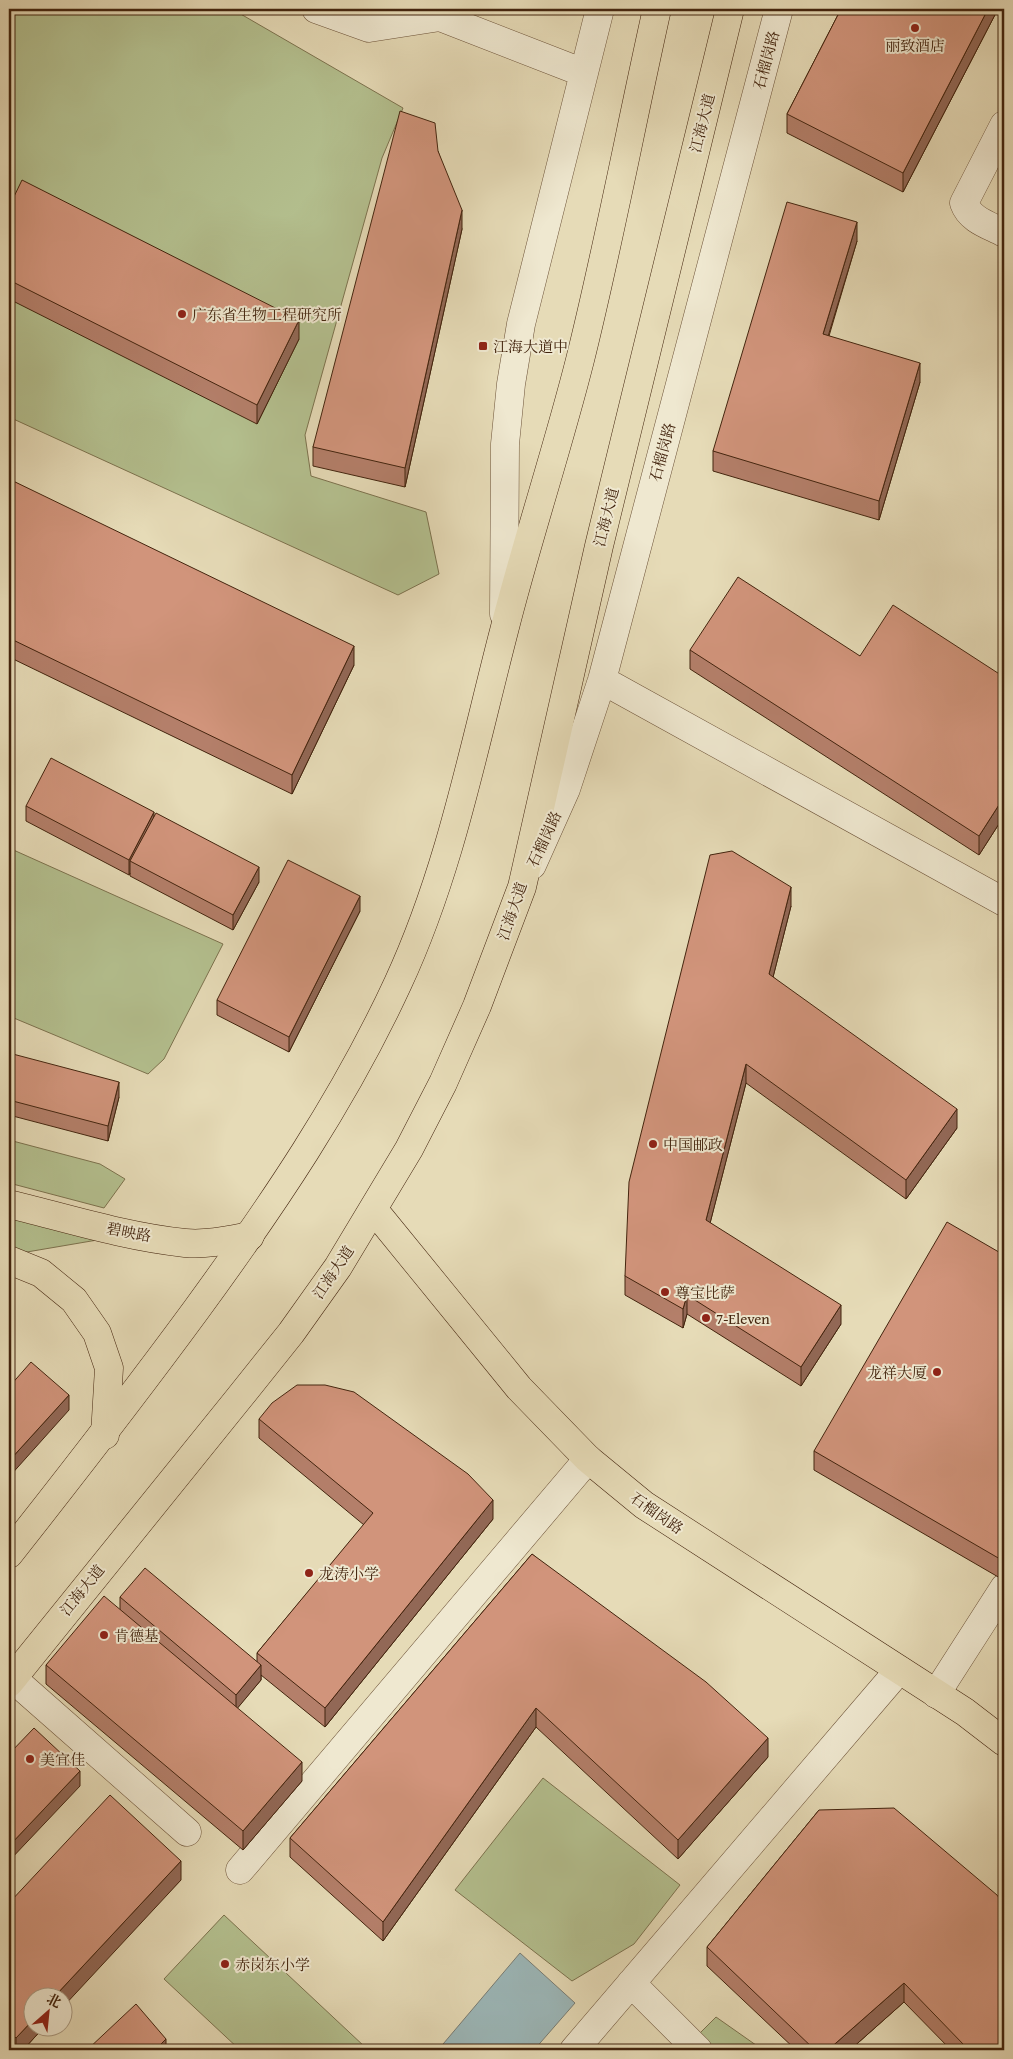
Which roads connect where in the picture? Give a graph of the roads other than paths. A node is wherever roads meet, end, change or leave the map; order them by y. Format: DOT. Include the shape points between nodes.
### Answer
graph roads {
  1 [pos="316,9"];
  2 [pos="600,9"];
  3 [pos="658,9"];
  4 [pos="730,9"];
  5 [pos="779,9"];
  6 [pos="442,13"];
  7 [pos="584,73"];
  8 [pos="1004,125"];
  9 [pos="1004,233"];
  10 [pos="504,628"];
  11 [pos="602,680"];
  12 [pos="522,887"];
  13 [pos="1004,902"];
  14 [pos="9,1204"];
  15 [pos="374,1210"];
  16 [pos="250,1236"];
  17 [pos="9,1260"];
  18 [pos="105,1435"];
  19 [pos="588,1459"];
  20 [pos="9,1554"];
  21 [pos="1004,1588"];
  22 [pos="899,1670"];
  23 [pos="10,1680"];
  24 [pos="936,1694"];
  25 [pos="1004,1742"];
  26 [pos="187,1832"];
  27 [pos="240,1870"];
  28 [pos="631,1983"];
  29 [pos="574,2050"];
  30 [pos="698,2050"];
  1 -- 6 [label="street" via="368,28"];
  2 -- 7 [label="street"];
  3 -- 10 [label="main road" via="580,358"];
  4 -- 12 [label="main road, 江海大道" via="600,546"];
  5 -- 11 [label="street, 石榴岗路"];
  6 -- 7 [label="street"];
  7 -- 10 [label="street" via="521,324 511,384 505,444"];
  8 -- 9 [label="street" via="964,203 967,212 977,220"];
  10 -- 16 [label="main road" via="458,819 427,913 400,979 333,1108"];
  11 -- 12 [label="street, 石榴岗路" via="566,789"];
  11 -- 13 [label="street"];
  12 -- 15 [label="main road, 江海大道" via="477,1006 443,1083"];
  14 -- 16 [label="main road, 碧映路" via="186,1243"];
  15 -- 19 [label="main road, 石榴岗路" via="519,1388"];
  15 -- 23 [label="main road, 江海大道" via="291,1333"];
  16 -- 18 [label="main road"];
  17 -- 18 [label="main road" via="41,1273 74,1300 97,1333 109,1368"];
  18 -- 20 [label="main road"];
  19 -- 22 [label="main road, 石榴岗路" via="644,1505"];
  19 -- 27 [label="street"];
  21 -- 24 [label="street"];
  22 -- 24 [label="main road, 石榴岗路"];
  22 -- 28 [label="street"];
  23 -- 26 [label="street"];
  24 -- 25 [label="main road, 石榴岗路"];
  28 -- 29 [label="street"];
  28 -- 30 [label="street"];
}
